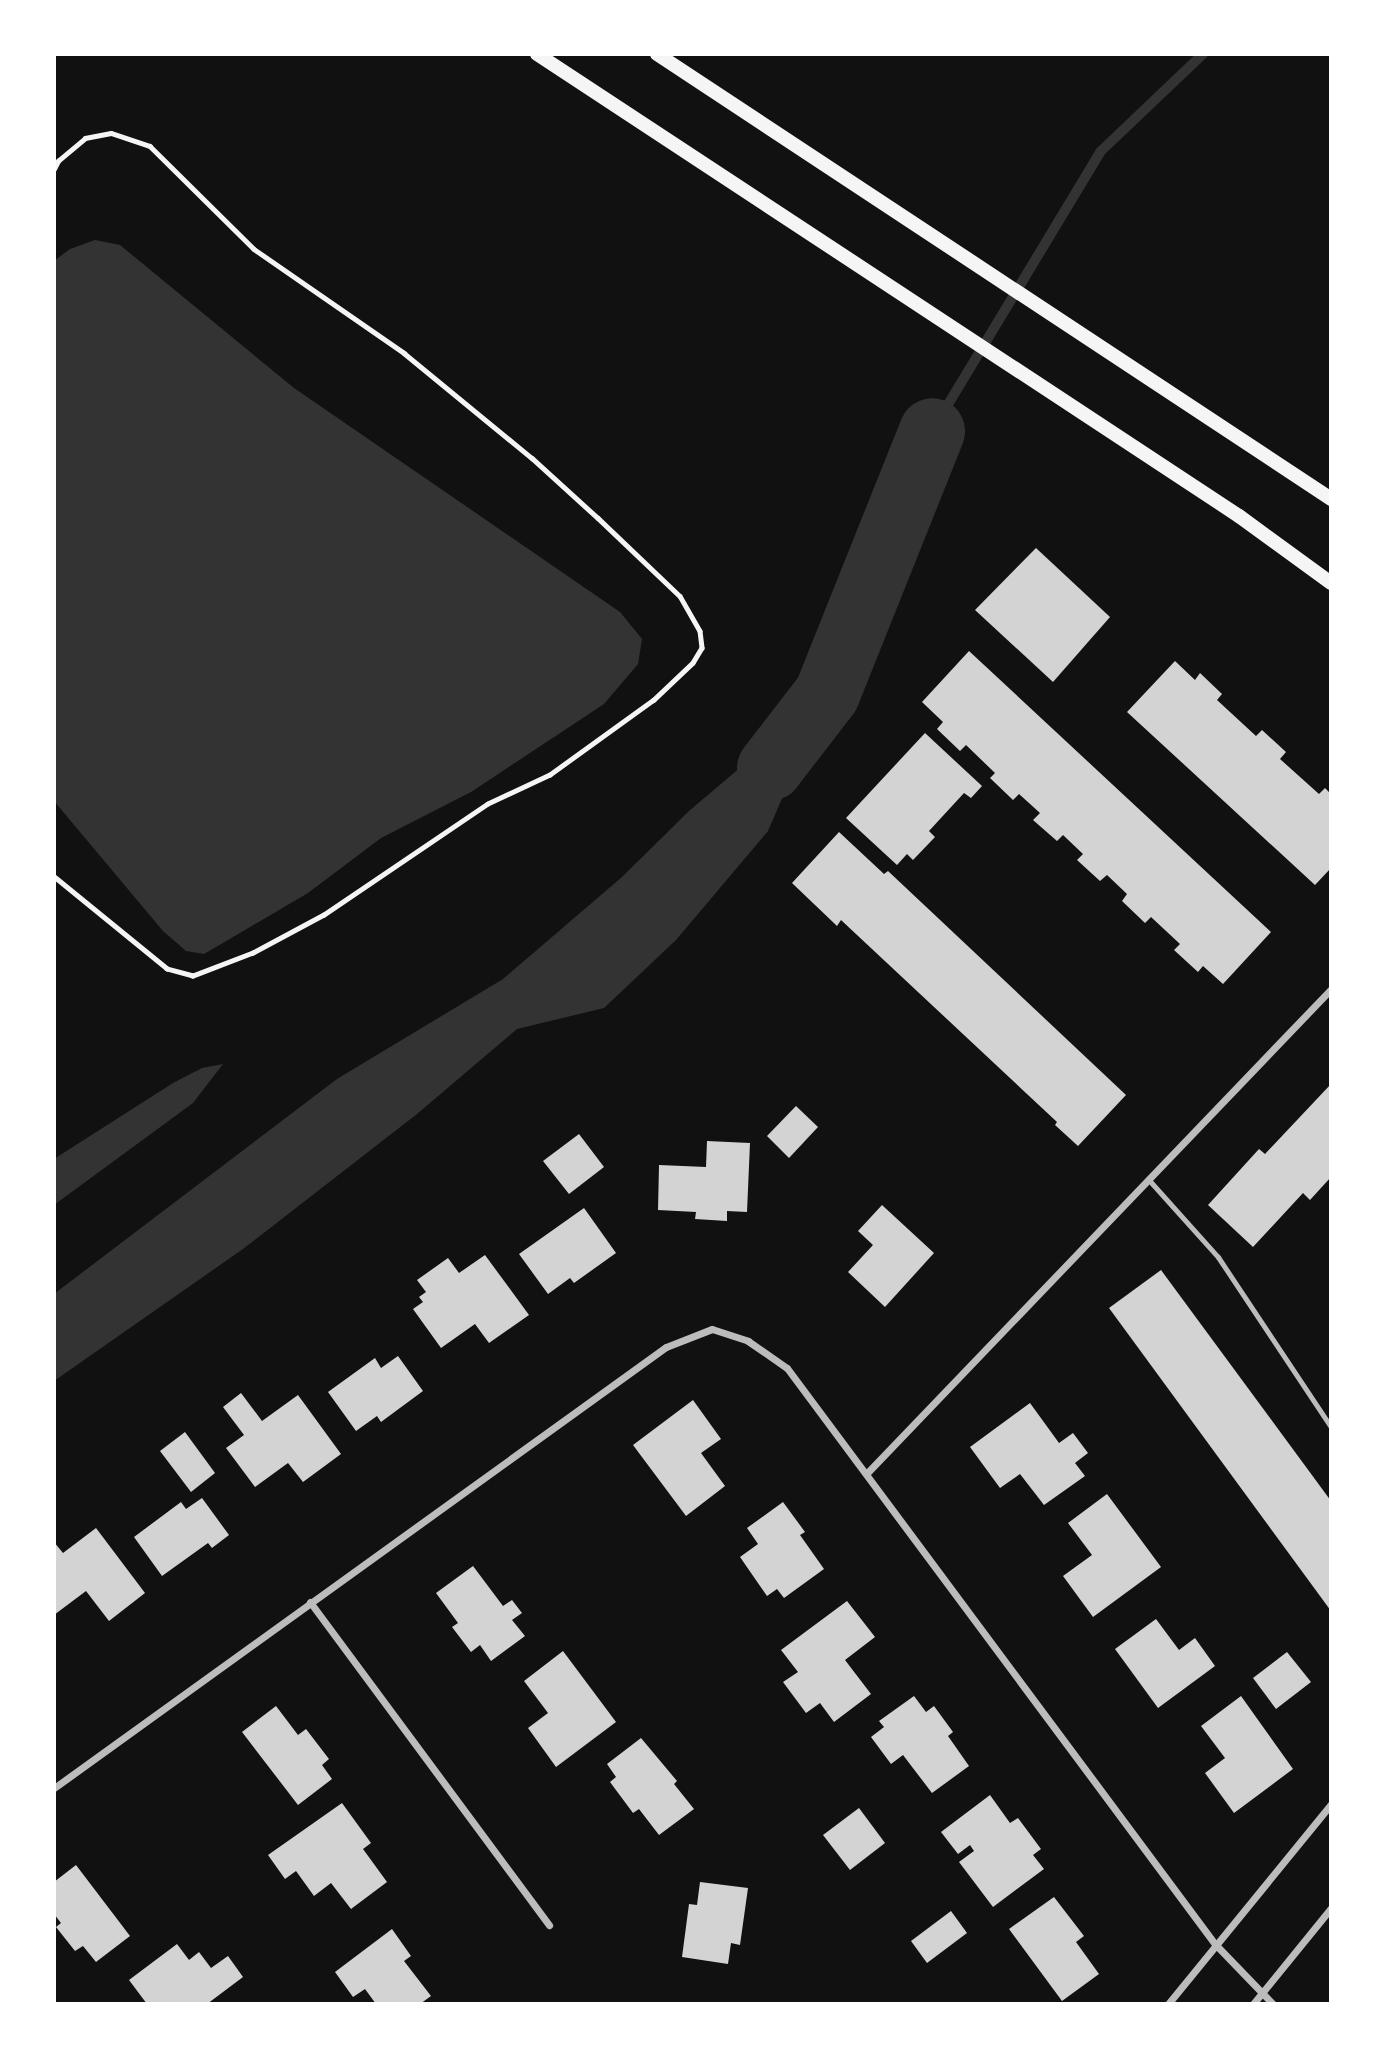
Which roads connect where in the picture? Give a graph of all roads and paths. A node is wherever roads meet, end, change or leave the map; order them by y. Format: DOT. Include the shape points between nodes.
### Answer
graph roads {
  1 [pos="657,54"];
  2 [pos="539,55"];
  3 [pos="54,169"];
  4 [pos="1331,499"];
  5 [pos="1331,583"];
  6 [pos="54,877"];
  7 [pos="1331,989"];
  8 [pos="1148,1180"];
  9 [pos="1331,1427"];
  10 [pos="868,1472"];
  11 [pos="310,1602"];
  12 [pos="54,1788"];
  13 [pos="1331,1804"];
  14 [pos="1331,1908"];
  15 [pos="550,1925"];
  16 [pos="1215,1944"];
  17 [pos="1262,1992"];
  18 [pos="1168,2004"];
  19 [pos="1253,2004"];
  20 [pos="1273,2004"];
  1 -- 4 [label="main road"];
  2 -- 5 [label="main road" via="1238,516"];
  3 -- 6 [label="path" via="85,138 111,133 150,146 254,249 404,353 598,518 680,596 700,631 702,648 693,663 654,700 550,775 488,804 324,915 253,953 193,976 167,969"];
  7 -- 8 [label="street"];
  8 -- 9 [label="lane" via="1218,1257"];
  8 -- 10 [label="street"];
  10 -- 11 [label="street" via="787,1368 748,1341 712,1329 666,1347"];
  10 -- 16 [label="street"];
  11 -- 12 [label="street"];
  11 -- 15 [label="street"];
  13 -- 16 [label="street"];
  14 -- 17 [label="street"];
  16 -- 17 [label="street"];
  16 -- 18 [label="street"];
  17 -- 19 [label="street"];
  17 -- 20 [label="street"];
}
